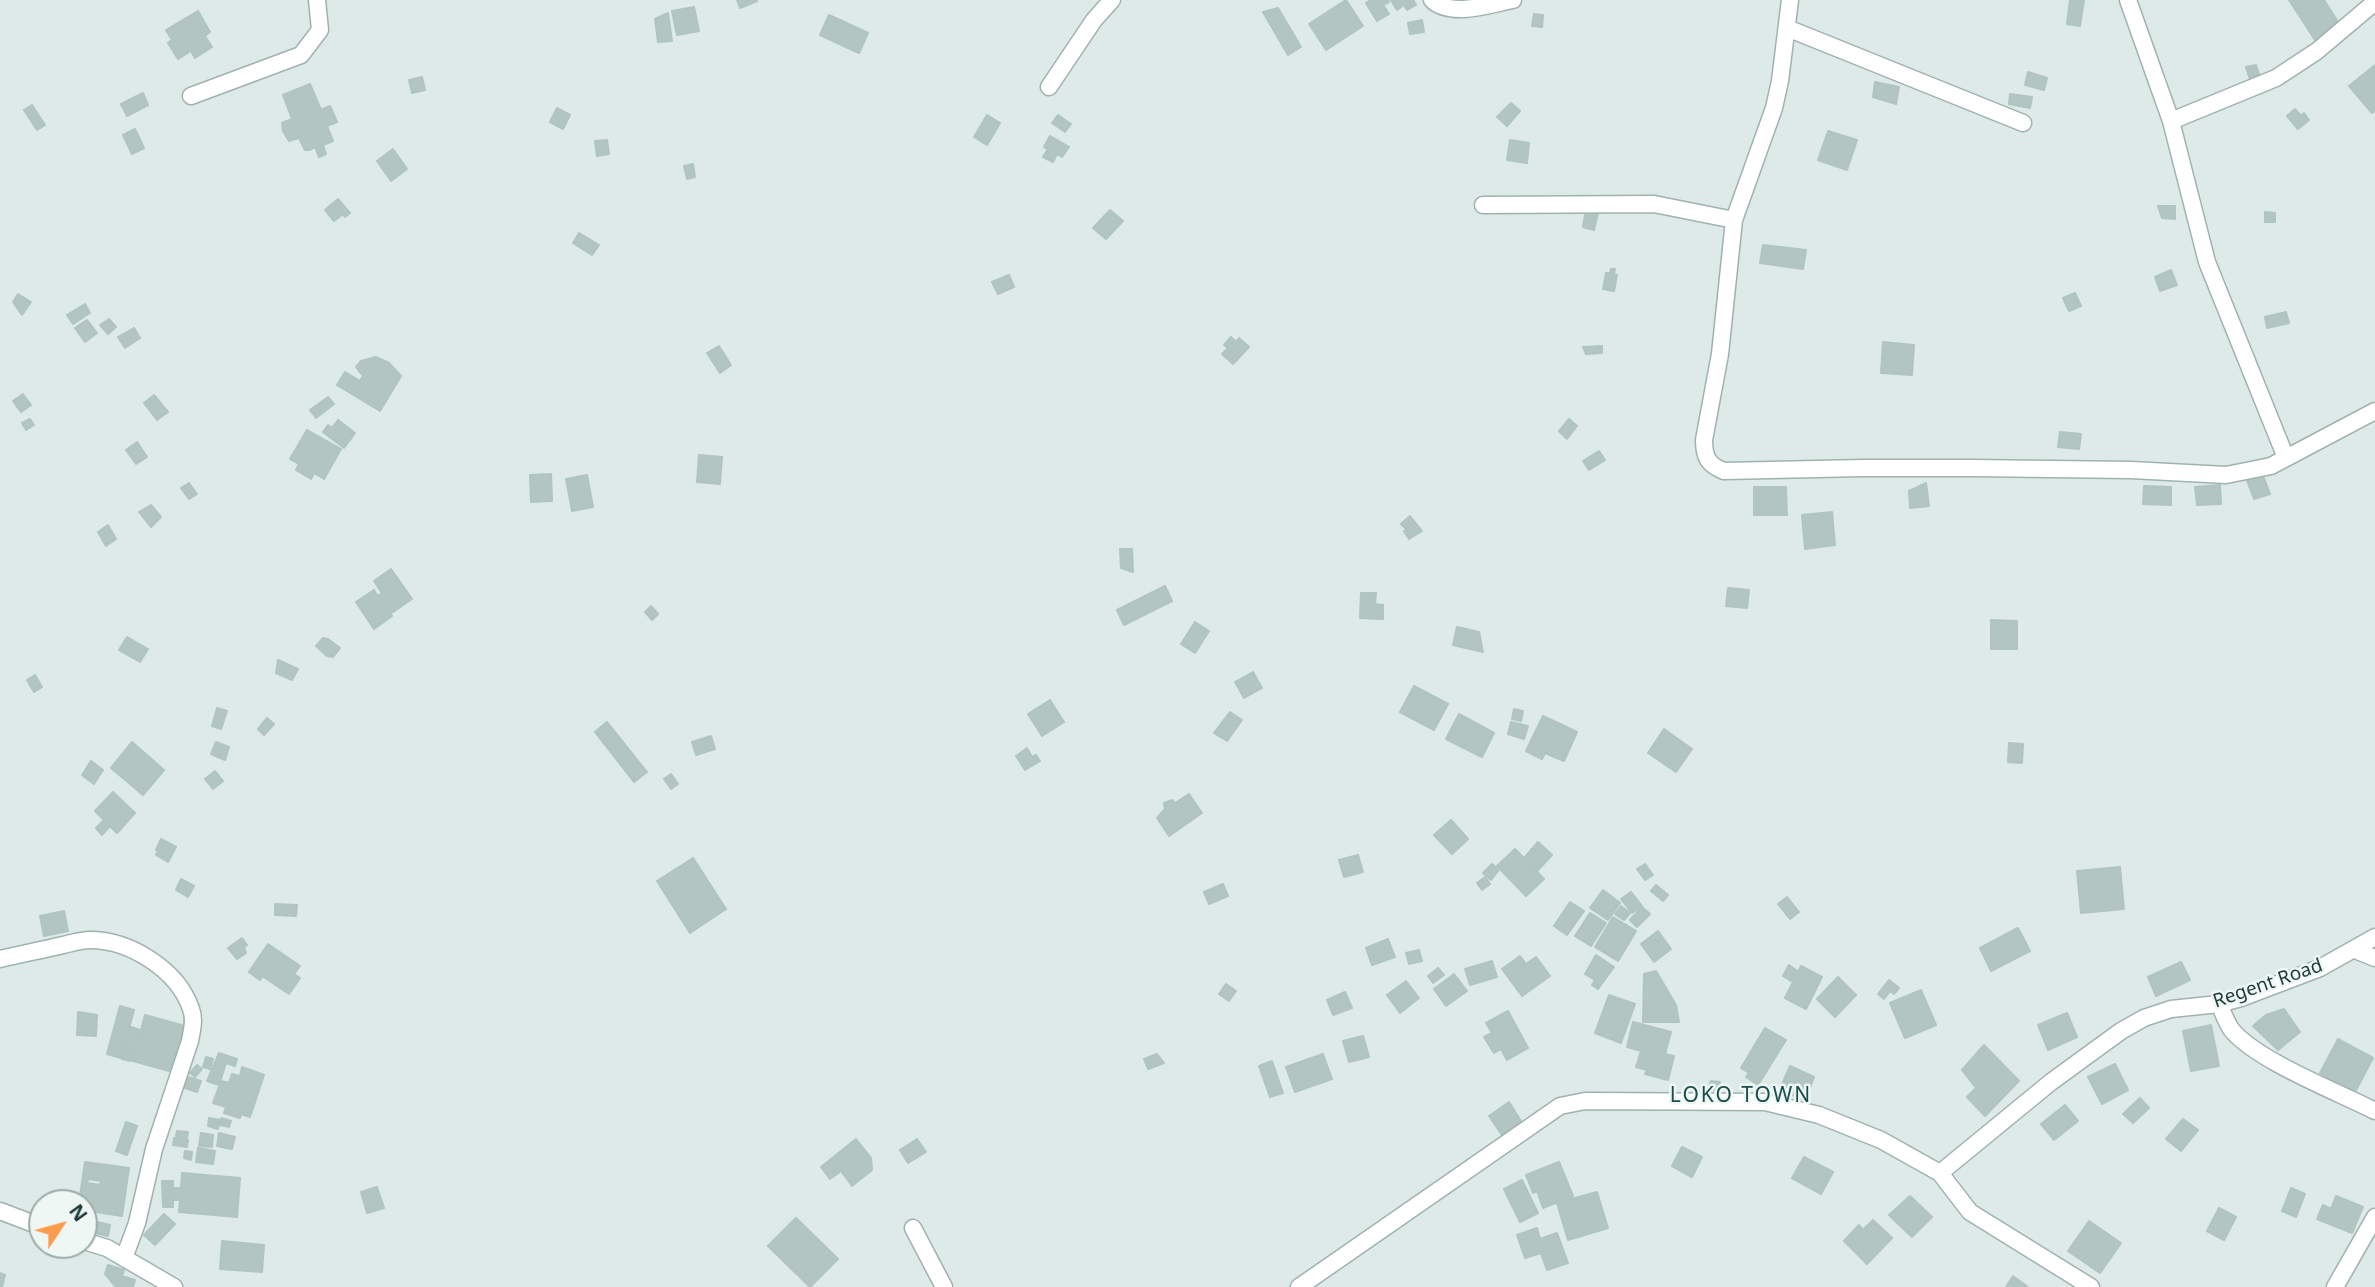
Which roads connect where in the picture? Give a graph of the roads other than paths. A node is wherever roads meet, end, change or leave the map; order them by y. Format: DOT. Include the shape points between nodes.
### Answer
graph roads {
  1 [pos="317,0"];
  2 [pos="1112,0"];
  3 [pos="1432,0"];
  4 [pos="1513,0"];
  5 [pos="1790,0"];
  6 [pos="2127,0"];
  7 [pos="2375,2"];
  8 [pos="1787,28"];
  9 [pos="1049,87"];
  10 [pos="191,96"];
  11 [pos="2171,121"];
  12 [pos="2023,123"];
  13 [pos="1483,205"];
  14 [pos="1734,220"];
  15 [pos="2375,411"];
  16 [pos="2286,458"];
  17 [pos="2375,937"];
  18 [pos="2355,950"];
  19 [pos="2375,958"];
  20 [pos="0,959"];
  21 [pos="2219,1004"];
  22 [pos="2375,1111"];
  23 [pos="1940,1173"];
  24 [pos="0,1211"];
  25 [pos="2375,1217"];
  26 [pos="28,1222"];
  27 [pos="913,1228"];
  28 [pos="98,1245"];
  29 [pos="124,1258"];
  30 [pos="174,1287"];
  31 [pos="944,1287"];
  32 [pos="1299,1287"];
  33 [pos="2091,1287"];
  34 [pos="2335,1287"];
  1 -- 10 [label="street" via="320,30 301,55"];
  2 -- 9 [label="street"];
  3 -- 4 [label="street" via="1459,9"];
  5 -- 8 [label="street"];
  6 -- 11 [label="street"];
  7 -- 11 [label="street" via="2318,51 2276,78"];
  8 -- 12 [label="street"];
  8 -- 14 [label="street" via="1774,108"];
  11 -- 16 [label="street" via="2207,262"];
  13 -- 14 [label="street" via="1654,204"];
  14 -- 16 [label="street" via="1720,354 1704,440 1704,454 1712,466 1724,471 1970,468 2226,475 2271,466"];
  15 -- 16 [label="street"];
  17 -- 18 [label="street, Regent Road"];
  18 -- 19 [label="street"];
  18 -- 21 [label="street, Regent Road" via="2309,973"];
  20 -- 29 [label="street" via="88,939 110,942 153,961 192,1010 190,1041"];
  21 -- 22 [label="street" via="2230,1028 2252,1048"];
  21 -- 23 [label="street, Regent Road" via="2171,1009 2121,1031"];
  23 -- 32 [label="street" via="1881,1140 1819,1115 1765,1102 1585,1101 1560,1106 1542,1117"];
  23 -- 33 [label="street" via="1970,1212"];
  24 -- 26 [label="street"];
  25 -- 34 [label="street"];
  27 -- 31 [label="street"];
  28 -- 29 [label="street"];
  29 -- 30 [label="street"];
}
